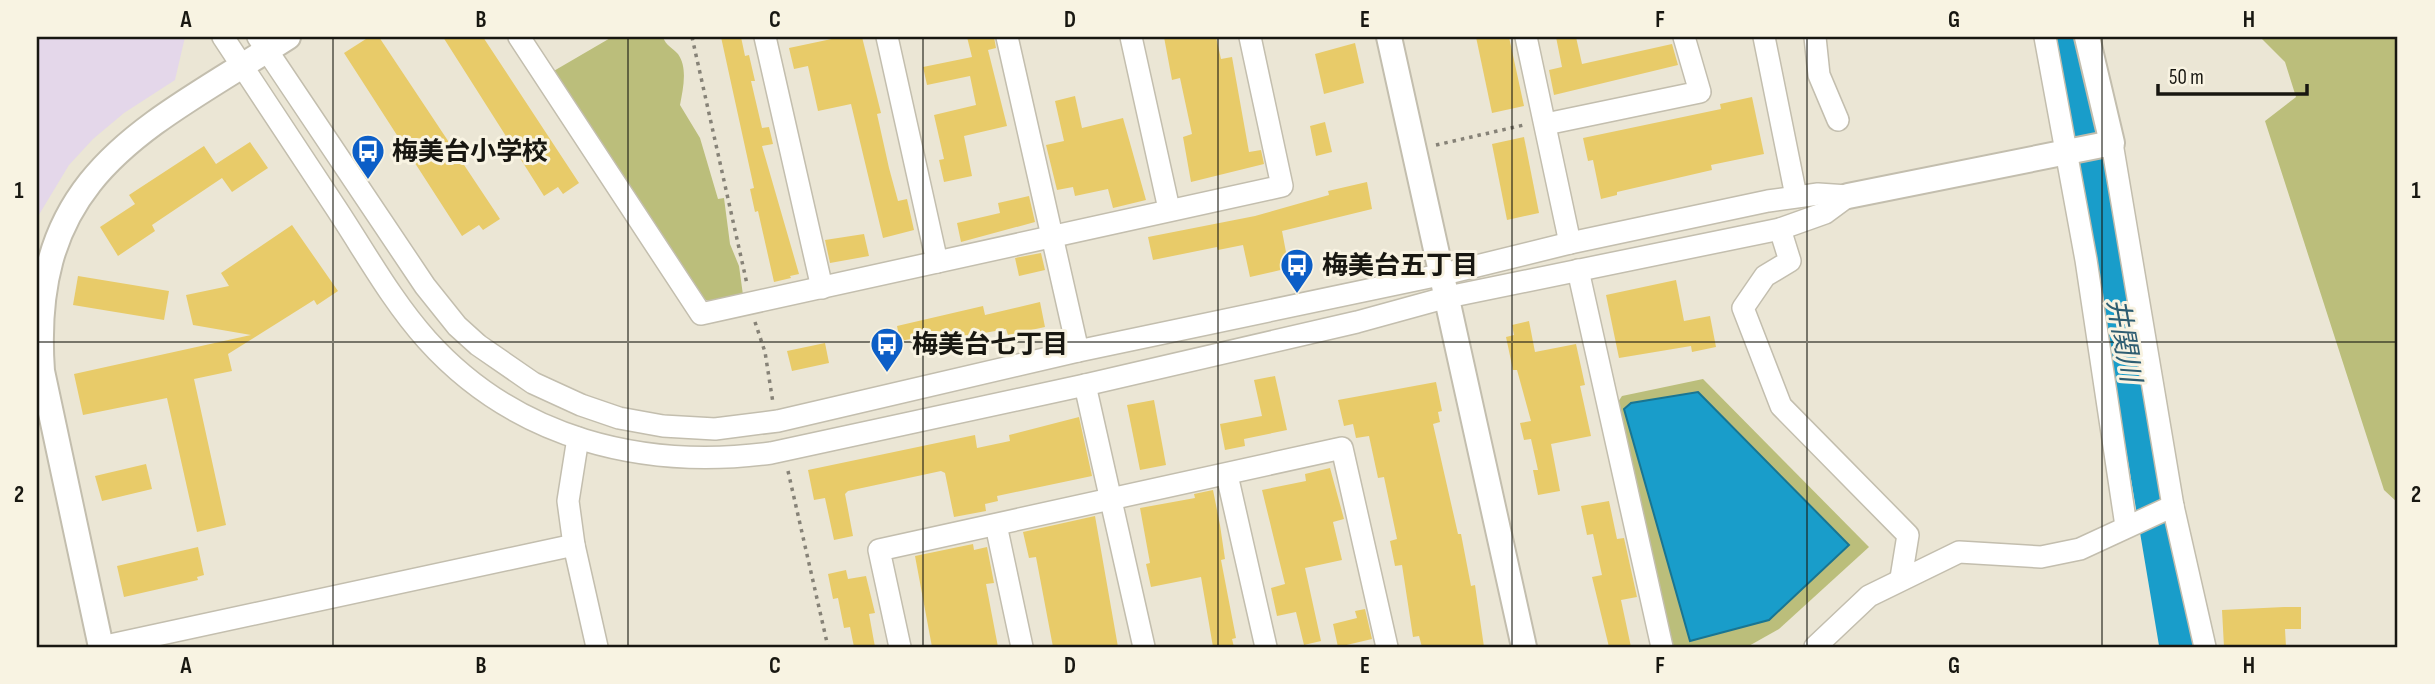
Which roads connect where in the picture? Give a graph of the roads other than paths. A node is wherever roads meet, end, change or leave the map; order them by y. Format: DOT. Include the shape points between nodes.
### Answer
graph roads {
  1 [pos="223,37"];
  2 [pos="288,37"];
  3 [pos="519,37"];
  4 [pos="765,37"];
  5 [pos="887,37"];
  6 [pos="1007,37"];
  7 [pos="1130,37"];
  8 [pos="1250,37"];
  9 [pos="1389,37"];
  10 [pos="1526,37"];
  11 [pos="1684,37"];
  12 [pos="1764,37"];
  13 [pos="1815,37"];
  14 [pos="2045,37"];
  15 [pos="2087,37"];
  16 [pos="263,44"];
  17 [pos="243,66"];
  18 [pos="1838,120"];
  19 [pos="1546,124"];
  20 [pos="2112,143"];
  21 [pos="2067,151"];
  22 [pos="1796,196"];
  23 [pos="1848,196"];
  24 [pos="1169,209"];
  25 [pos="1780,229"];
  26 [pos="1054,234"];
  27 [pos="1570,243"];
  28 [pos="937,262"];
  29 [pos="1578,270"];
  30 [pos="1446,286"];
  31 [pos="822,288"];
  32 [pos="1078,351"];
  33 [pos="1085,385"];
  34 [pos="578,438"];
  35 [pos="1227,475"];
  36 [pos="1111,499"];
  37 [pos="2173,506"];
  38 [pos="996,525"];
  39 [pos="2126,526"];
  40 [pos="574,545"];
  41 [pos="1901,579"];
  42 [pos="101,647"];
  43 [pos="597,647"];
  44 [pos="900,647"];
  45 [pos="1022,647"];
  46 [pos="1144,647"];
  47 [pos="1266,647"];
  48 [pos="1387,647"];
  49 [pos="1524,647"];
  50 [pos="1662,647"];
  51 [pos="1815,647"];
  52 [pos="2205,647"];
  1 -- 17 [label="street"];
  2 -- 16 [label="street"];
  3 -- 31 [label="street" via="701,314"];
  4 -- 31 [label="street"];
  5 -- 28 [label="street"];
  6 -- 26 [label="street"];
  7 -- 24 [label="street"];
  8 -- 24 [label="street" via="1282,186"];
  9 -- 30 [label="street"];
  10 -- 19 [label="street"];
  11 -- 19 [label="street" via="1700,92"];
  12 -- 22 [label="street"];
  13 -- 18 [label="street" via="1819,75"];
  14 -- 21 [label="street"];
  15 -- 20 [label="street"];
  16 -- 17 [label="street"];
  16 -- 32 [label="street" via="440,307 504,364 581,405 663,426 715,429 753,425"];
  17 -- 34 [label="street" via="394,298 428,341 477,385 529,417"];
  17 -- 42 [label="street" via="143,131 105,163 71,206 54,242 43,282 38,327 41,371"];
  19 -- 27 [label="street"];
  20 -- 21 [label="street"];
  20 -- 37 [label="street"];
  21 -- 23 [label="street"];
  21 -- 39 [label="street"];
  22 -- 23 [label="street"];
  22 -- 27 [label="street"];
  23 -- 25 [label="street" via="1825,213"];
  24 -- 26 [label="street"];
  25 -- 29 [label="street"];
  25 -- 41 [label="street" via="1790,261 1765,276 1743,308 1781,406 1908,535"];
  26 -- 28 [label="street"];
  26 -- 32 [label="street"];
  27 -- 30 [label="street"];
  28 -- 31 [label="street"];
  29 -- 30 [label="street"];
  29 -- 50 [label="street"];
  30 -- 32 [label="street"];
  30 -- 33 [label="street" via="1357,322"];
  30 -- 49 [label="street"];
  33 -- 34 [label="street" via="783,451 724,459 620,452"];
  33 -- 36 [label="street"];
  34 -- 40 [label="street" via="568,501"];
  35 -- 36 [label="street"];
  35 -- 47 [label="street"];
  35 -- 48 [label="street" via="1342,448"];
  36 -- 38 [label="street"];
  36 -- 46 [label="street"];
  37 -- 39 [label="street"];
  37 -- 52 [label="street"];
  38 -- 44 [label="street" via="879,550"];
  38 -- 45 [label="street"];
  39 -- 41 [label="street" via="2080,549 2041,557 1959,552"];
  40 -- 42 [label="street"];
  40 -- 43 [label="street"];
  41 -- 51 [label="street" via="1869,596"];
}
